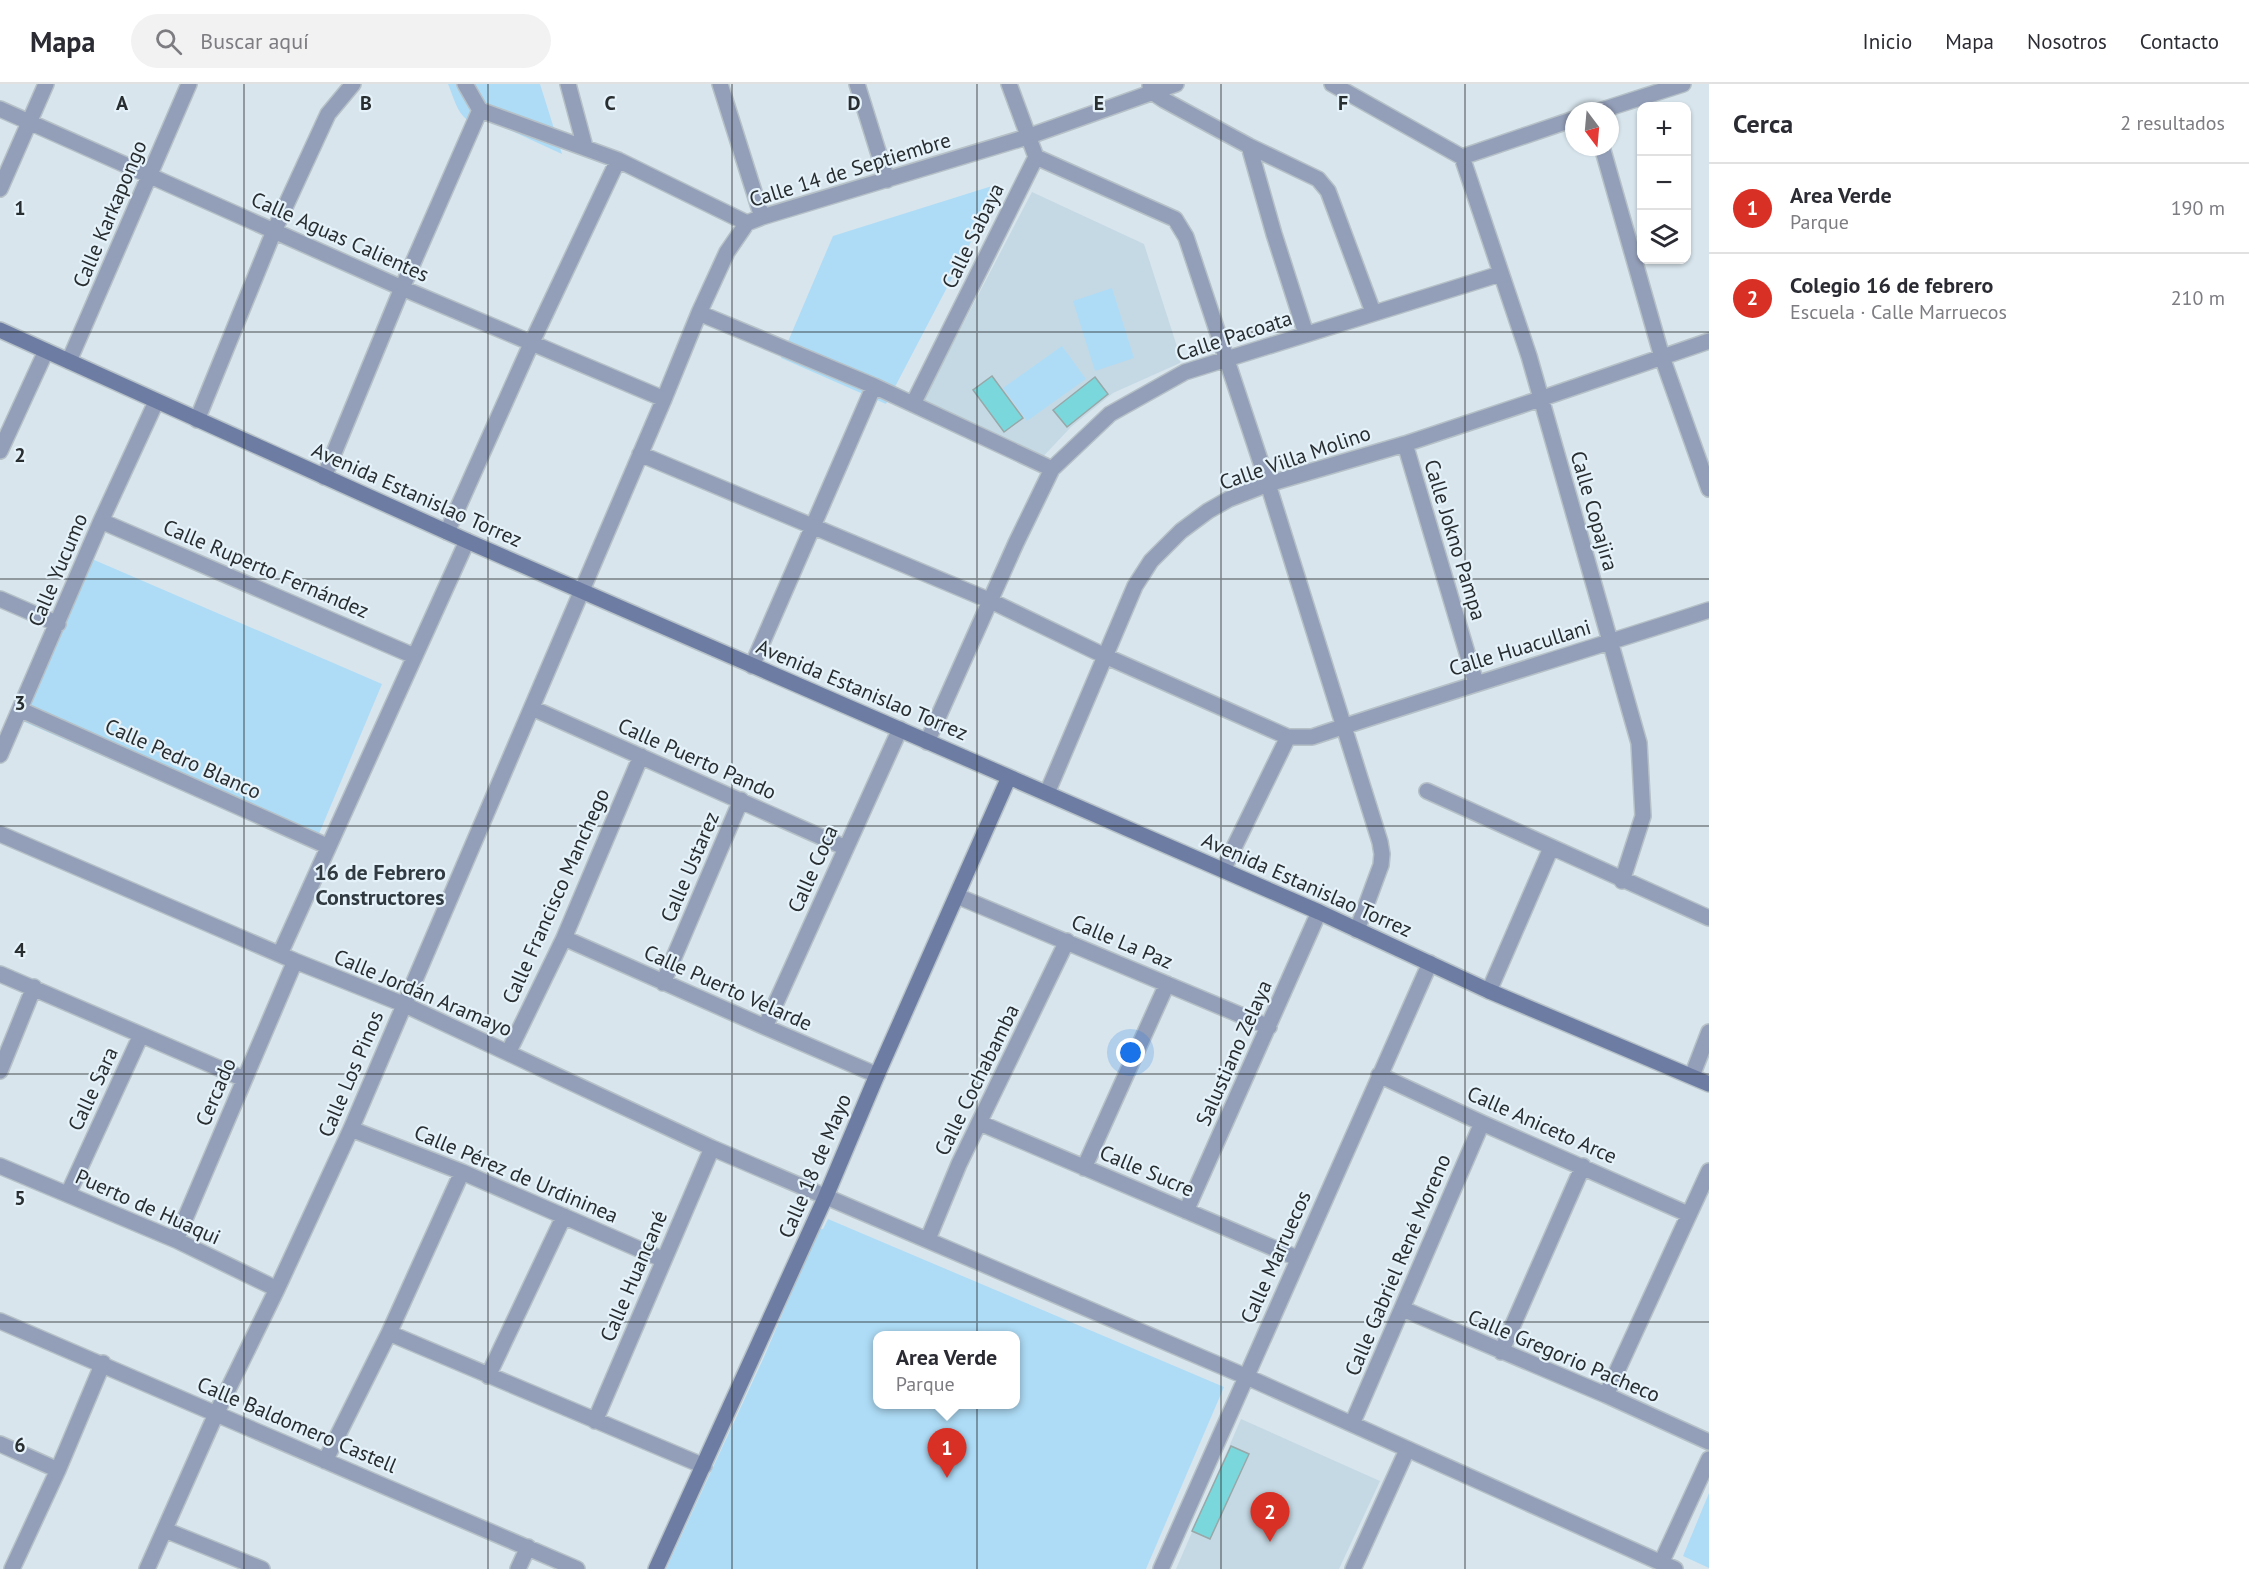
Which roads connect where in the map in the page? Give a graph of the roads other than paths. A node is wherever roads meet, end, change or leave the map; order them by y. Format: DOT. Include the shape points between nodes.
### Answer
graph roads {
  1 [pos="46,84"];
  2 [pos="189,84"];
  3 [pos="353,84"];
  4 [pos="465,84"];
  5 [pos="568,84"];
  6 [pos="720,84"];
  7 [pos="857,84"];
  8 [pos="1009,84"];
  9 [pos="1176,84"];
  10 [pos="1332,84"];
  11 [pos="1683,84"];
  12 [pos="1150,88"];
  13 [pos="1619,105"];
  14 [pos="0,109"];
  15 [pos="480,110"];
  16 [pos="28,121"];
  17 [pos="1565,122"];
  18 [pos="1027,137"];
  19 [pos="1249,146"];
  20 [pos="585,147"];
  21 [pos="1605,156"];
  22 [pos="1036,157"];
  23 [pos="1462,157"];
  24 [pos="618,160"];
  25 [pos="149,176"];
  26 [pos="887,180"];
  27 [pos="0,189"];
  28 [pos="762,217"];
  29 [pos="747,223"];
  30 [pos="274,231"];
  31 [pos="1500,274"];
  32 [pos="402,288"];
  33 [pos="1373,312"];
  34 [pos="699,313"];
  35 [pos="0,330"];
  36 [pos="1306,334"];
  37 [pos="1709,341"];
  38 [pos="532,342"];
  39 [pos="46,351"];
  40 [pos="1662,357"];
  41 [pos="1227,360"];
  42 [pos="69,361"];
  43 [pos="874,386"];
  44 [pos="664,399"];
  45 [pos="1540,399"];
  46 [pos="156,402"];
  47 [pos="913,404"];
  48 [pos="197,420"];
  49 [pos="1405,444"];
  50 [pos="0,451"];
  51 [pos="640,453"];
  52 [pos="1052,469"];
  53 [pos="324,477"];
  54 [pos="1268,484"];
  55 [pos="1709,489"];
  56 [pos="101,521"];
  57 [pos="811,527"];
  58 [pos="447,532"];
  59 [pos="467,541"];
  60 [pos="582,591"];
  61 [pos="0,599"];
  62 [pos="991,601"];
  63 [pos="1709,610"];
  64 [pos="58,624"];
  65 [pos="1611,642"];
  66 [pos="414,656"];
  67 [pos="1105,656"];
  68 [pos="752,666"];
  69 [pos="1476,683"];
  70 [pos="532,708"];
  71 [pos="21,710"];
  72 [pos="1344,726"];
  73 [pos="900,729"];
  74 [pos="1288,737"];
  75 [pos="927,742"];
  76 [pos="0,755"];
  77 [pos="641,756"];
  78 [pos="1009,777"];
  79 [pos="1427,791"];
  80 [pos="1047,793"];
  81 [pos="741,800"];
  82 [pos="0,834"];
  83 [pos="327,846"];
  84 [pos="846,848"];
  85 [pos="1551,849"];
  86 [pos="1223,870"];
  87 [pos="1622,881"];
  88 [pos="957,896"];
  89 [pos="1319,912"];
  90 [pos="1709,918"];
  91 [pos="1358,930"];
  92 [pos="564,938"];
  93 [pos="1067,940"];
  94 [pos="280,954"];
  95 [pos="295,961"];
  96 [pos="1430,963"];
  97 [pos="0,974"];
  98 [pos="663,983"];
  99 [pos="1167,984"];
  100 [pos="34,987"];
  101 [pos="1489,991"];
  102 [pos="403,1004"];
  103 [pos="1269,1027"];
  104 [pos="765,1028"];
  105 [pos="1709,1032"];
  106 [pos="141,1035"];
  107 [pos="508,1053"];
  108 [pos="0,1071"];
  109 [pos="877,1075"];
  110 [pos="1379,1075"];
  111 [pos="1692,1076"];
  112 [pos="244,1079"];
  113 [pos="1709,1083"];
  114 [pos="980,1123"];
  115 [pos="1482,1123"];
  116 [pos="351,1129"];
  117 [pos="712,1148"];
  118 [pos="0,1166"];
  119 [pos="1583,1166"];
  120 [pos="1084,1168"];
  121 [pos="462,1172"];
  122 [pos="1709,1172"];
  123 [pos="68,1194"];
  124 [pos="826,1197"];
  125 [pos="1186,1211"];
  126 [pos="1688,1214"];
  127 [pos="564,1216"];
  128 [pos="928,1239"];
  129 [pos="176,1240"];
  130 [pos="1297,1258"];
  131 [pos="664,1260"];
  132 [pos="277,1289"];
  133 [pos="1403,1309"];
  134 [pos="0,1321"];
  135 [pos="389,1333"];
  136 [pos="1501,1352"];
  137 [pos="103,1363"];
  138 [pos="488,1376"];
  139 [pos="1247,1377"];
  140 [pos="1606,1395"];
  141 [pos="216,1414"];
  142 [pos="595,1421"];
  143 [pos="1352,1424"];
  144 [pos="1709,1442"];
  145 [pos="0,1444"];
  146 [pos="1407,1450"];
  147 [pos="1709,1459"];
  148 [pos="326,1461"];
  149 [pos="704,1466"];
  150 [pos="58,1470"];
  151 [pos="165,1530"];
  152 [pos="528,1546"];
  153 [pos="1668,1566"];
  154 [pos="1358,1567"];
  155 [pos="12,1569"];
  156 [pos="147,1569"];
  157 [pos="262,1569"];
  158 [pos="518,1569"];
  159 [pos="577,1569"];
  160 [pos="656,1569"];
  161 [pos="1161,1569"];
  1 -- 16 [label="street"];
  2 -- 25 [label="street, Calle Karkapongo"];
  3 -- 30 [label="street" via="328,114"];
  4 -- 15 [label="street"];
  5 -- 20 [label="street"];
  6 -- 28 [label="street"];
  7 -- 26 [label="street"];
  8 -- 18 [label="street"];
  9 -- 12 [label="street, Calle 14 de Septiembre"];
  10 -- 23 [label="street"];
  11 -- 13 [label="street"];
  12 -- 18 [label="street, Calle 14 de Septiembre"];
  12 -- 19 [label="street"];
  14 -- 16 [label="street, Calle Aguas Calientes"];
  15 -- 20 [label="street"];
  15 -- 32 [label="street"];
  16 -- 25 [label="street, Calle Aguas Calientes"];
  16 -- 27 [label="street"];
  17 -- 23 [label="street"];
  18 -- 22 [label="street"];
  18 -- 26 [label="street, Calle 14 de Septiembre"];
  19 -- 33 [label="street" via="1318,179 1328,190"];
  19 -- 36 [label="street"];
  20 -- 24 [label="street"];
  21 -- 40 [label="street"];
  22 -- 41 [label="street" via="1175,219 1185,237"];
  22 -- 47 [label="street, Calle Sabaya"];
  23 -- 31 [label="street, Calle Copajira"];
  24 -- 29 [label="street"];
  24 -- 38 [label="street"];
  25 -- 30 [label="street, Calle Aguas Calientes"];
  25 -- 42 [label="street, Calle Karkapongo"];
  26 -- 28 [label="street, Calle 14 de Septiembre"];
  28 -- 29 [label="street, Calle 14 de Septiembre"];
  29 -- 34 [label="street, Calle 14 de Septiembre" via="727,252"];
  30 -- 32 [label="street, Calle Aguas Calientes"];
  30 -- 48 [label="street"];
  31 -- 33 [label="street, Calle Pacoata"];
  31 -- 45 [label="street, Calle Copajira"];
  32 -- 38 [label="street, Calle Aguas Calientes"];
  32 -- 53 [label="street"];
  33 -- 36 [label="street, Calle Pacoata"];
  34 -- 43 [label="street"];
  34 -- 44 [label="street, Calle 14 de Septiembre"];
  35 -- 39 [label="street, Avenida Estanislao Torrez"];
  36 -- 41 [label="street, Calle Pacoata"];
  37 -- 40 [label="street, Calle Villa Molino"];
  38 -- 44 [label="street, Calle Aguas Calientes"];
  38 -- 58 [label="street"];
  39 -- 42 [label="street, Avenida Estanislao Torrez"];
  39 -- 50 [label="street"];
  40 -- 45 [label="street, Calle Villa Molino"];
  40 -- 55 [label="street"];
  41 -- 52 [label="street, Calle Pacoata" via="1185,372 1110,414"];
  41 -- 54 [label="street"];
  42 -- 46 [label="street, Avenida Estanislao Torrez"];
  43 -- 47 [label="street"];
  43 -- 57 [label="street"];
  44 -- 51 [label="street, Calle 14 de Septiembre"];
  45 -- 49 [label="street, Calle Villa Molino"];
  45 -- 65 [label="street, Calle Copajira"];
  46 -- 48 [label="street, Avenida Estanislao Torrez"];
  46 -- 56 [label="street, Calle Yucumo"];
  47 -- 52 [label="street"];
  48 -- 53 [label="street, Avenida Estanislao Torrez"];
  49 -- 54 [label="street, Calle Villa Molino"];
  49 -- 69 [label="street, Calle Jokno Pampa"];
  51 -- 57 [label="street"];
  51 -- 60 [label="street, Calle 14 de Septiembre"];
  52 -- 62 [label="street, Calle Pacoata"];
  53 -- 58 [label="street, Avenida Estanislao Torrez"];
  54 -- 67 [label="street, Calle Villa Molino" via="1208,511 1151,561 1135,586"];
  54 -- 72 [label="street"];
  56 -- 64 [label="street, Calle Yucumo"];
  56 -- 66 [label="street, Calle Ruperto Fernández"];
  57 -- 62 [label="street"];
  57 -- 68 [label="street"];
  58 -- 59 [label="street, Avenida Estanislao Torrez"];
  59 -- 60 [label="street, Avenida Estanislao Torrez"];
  59 -- 66 [label="street"];
  60 -- 68 [label="street, Avenida Estanislao Torrez"];
  60 -- 70 [label="street, Calle Los Pinos"];
  61 -- 64 [label="street"];
  62 -- 67 [label="street"];
  62 -- 75 [label="street, Calle Pacoata"];
  63 -- 65 [label="street, Calle Huacullani"];
  64 -- 71 [label="street, Calle Yucumo"];
  65 -- 69 [label="street, Calle Huacullani"];
  65 -- 87 [label="street, Calle Copajira" via="1639,743 1642,787 1642,816"];
  66 -- 83 [label="street"];
  67 -- 74 [label="street"];
  67 -- 80 [label="street, Calle Villa Molino"];
  68 -- 73 [label="street, Avenida Estanislao Torrez"];
  69 -- 72 [label="street, Calle Huacullani"];
  70 -- 77 [label="street, Calle Puerto Pando"];
  70 -- 102 [label="street, Calle Los Pinos"];
  71 -- 76 [label="street, Calle Yucumo"];
  71 -- 83 [label="street, Calle Pedro Blanco"];
  72 -- 74 [label="street, Calle Huacullani" via="1312,737"];
  72 -- 91 [label="street" via="1382,854 1378,877"];
  73 -- 75 [label="street, Avenida Estanislao Torrez"];
  73 -- 84 [label="street, Calle Coca"];
  74 -- 86 [label="street"];
  75 -- 78 [label="street, Avenida Estanislao Torrez"];
  77 -- 81 [label="street, Calle Puerto Pando"];
  77 -- 92 [label="street, Calle Francisco Manchego"];
  78 -- 80 [label="street, Avenida Estanislao Torrez"];
  78 -- 88 [label="street, Calle 18 de Mayo"];
  79 -- 85 [label="street"];
  80 -- 86 [label="street, Avenida Estanislao Torrez"];
  81 -- 84 [label="street, Calle Puerto Pando"];
  81 -- 98 [label="street, Calle Ustarez"];
  82 -- 94 [label="street, Calle Jordán Aramayo"];
  83 -- 94 [label="street"];
  84 -- 104 [label="street, Calle Coca"];
  85 -- 87 [label="street"];
  85 -- 101 [label="street"];
  86 -- 89 [label="street, Avenida Estanislao Torrez"];
  87 -- 90 [label="street"];
  88 -- 93 [label="street, Calle La Paz"];
  88 -- 109 [label="street, Calle 18 de Mayo"];
  89 -- 91 [label="street, Avenida Estanislao Torrez"];
  89 -- 103 [label="street, Salustiano Zelaya"];
  91 -- 96 [label="street, Avenida Estanislao Torrez"];
  92 -- 98 [label="street, Calle Puerto Velarde"];
  92 -- 107 [label="street, Calle Francisco Manchego"];
  93 -- 99 [label="street, Calle La Paz"];
  93 -- 114 [label="street, Calle Cochabamba"];
  94 -- 95 [label="street, Calle Jordán Aramayo"];
  95 -- 102 [label="street, Calle Jordán Aramayo"];
  95 -- 112 [label="street, Cercado"];
  96 -- 101 [label="street, Avenida Estanislao Torrez"];
  96 -- 110 [label="street, Calle Marruecos"];
  97 -- 100 [label="street"];
  98 -- 104 [label="street, Calle Puerto Velarde"];
  99 -- 103 [label="street, Calle La Paz"];
  99 -- 120 [label="street"];
  100 -- 106 [label="street"];
  100 -- 108 [label="street"];
  101 -- 111 [label="street, Avenida Estanislao Torrez"];
  102 -- 107 [label="street, Calle Jordán Aramayo"];
  102 -- 116 [label="street, Calle Los Pinos"];
  103 -- 125 [label="street, Salustiano Zelaya"];
  104 -- 109 [label="street, Calle Puerto Velarde"];
  105 -- 111 [label="street"];
  106 -- 112 [label="street"];
  106 -- 123 [label="street, Calle Sara"];
  107 -- 117 [label="street, Calle Jordán Aramayo"];
  109 -- 124 [label="street, Calle 18 de Mayo"];
  110 -- 115 [label="street, Calle Aniceto Arce"];
  110 -- 130 [label="street, Calle Marruecos"];
  111 -- 113 [label="street, Avenida Estanislao Torrez"];
  112 -- 129 [label="street, Cercado"];
  114 -- 120 [label="street, Calle Sucre"];
  114 -- 128 [label="street, Calle Cochabamba"];
  115 -- 119 [label="street, Calle Aniceto Arce"];
  115 -- 133 [label="street, Calle Gabriel René Moreno"];
  116 -- 121 [label="street, Calle Pérez de Urdininea"];
  116 -- 132 [label="street, Calle Los Pinos"];
  117 -- 124 [label="street, Calle Jordán Aramayo"];
  117 -- 131 [label="street, Calle Huancané"];
  118 -- 123 [label="street, Puerto de Huaqui"];
  119 -- 126 [label="street, Calle Aniceto Arce"];
  119 -- 136 [label="street"];
  120 -- 125 [label="street, Calle Sucre"];
  121 -- 127 [label="street, Calle Pérez de Urdininea"];
  121 -- 135 [label="street"];
  122 -- 126 [label="street"];
  123 -- 129 [label="street, Puerto de Huaqui"];
  124 -- 128 [label="street, Calle Jordán Aramayo"];
  124 -- 149 [label="street, Calle 18 de Mayo"];
  125 -- 130 [label="street, Calle Sucre"];
  126 -- 140 [label="street"];
  127 -- 131 [label="street, Calle Pérez de Urdininea"];
  127 -- 138 [label="street"];
  128 -- 139 [label="street, Calle Jordán Aramayo"];
  129 -- 132 [label="street, Puerto de Huaqui"];
  130 -- 139 [label="street, Calle Marruecos"];
  131 -- 142 [label="street, Calle Huancané"];
  132 -- 141 [label="street, Calle Los Pinos"];
  133 -- 136 [label="street, Calle Gregorio Pacheco"];
  133 -- 143 [label="street, Calle Gabriel René Moreno"];
  134 -- 137 [label="street, Calle Baldomero Castell"];
  135 -- 138 [label="street"];
  135 -- 148 [label="street"];
  136 -- 140 [label="street, Calle Gregorio Pacheco"];
  137 -- 141 [label="street, Calle Baldomero Castell"];
  137 -- 150 [label="street"];
  138 -- 142 [label="street"];
  139 -- 143 [label="street, Calle Jordán Aramayo"];
  139 -- 161 [label="street, Calle Marruecos"];
  140 -- 144 [label="street, Calle Gregorio Pacheco"];
  141 -- 148 [label="street, Calle Baldomero Castell"];
  141 -- 151 [label="street, Calle Los Pinos"];
  142 -- 149 [label="street"];
  143 -- 146 [label="street, Calle Jordán Aramayo"];
  145 -- 150 [label="street"];
  146 -- 153 [label="street, Calle Jordán Aramayo"];
  146 -- 154 [label="street"];
  147 -- 153 [label="street"];
  148 -- 152 [label="street, Calle Baldomero Castell"];
  149 -- 160 [label="street, Calle 18 de Mayo"];
  150 -- 155 [label="street"];
  151 -- 156 [label="street, Calle Los Pinos"];
  151 -- 157 [label="street"];
  152 -- 158 [label="street"];
  152 -- 159 [label="street, Calle Baldomero Castell"];
}
